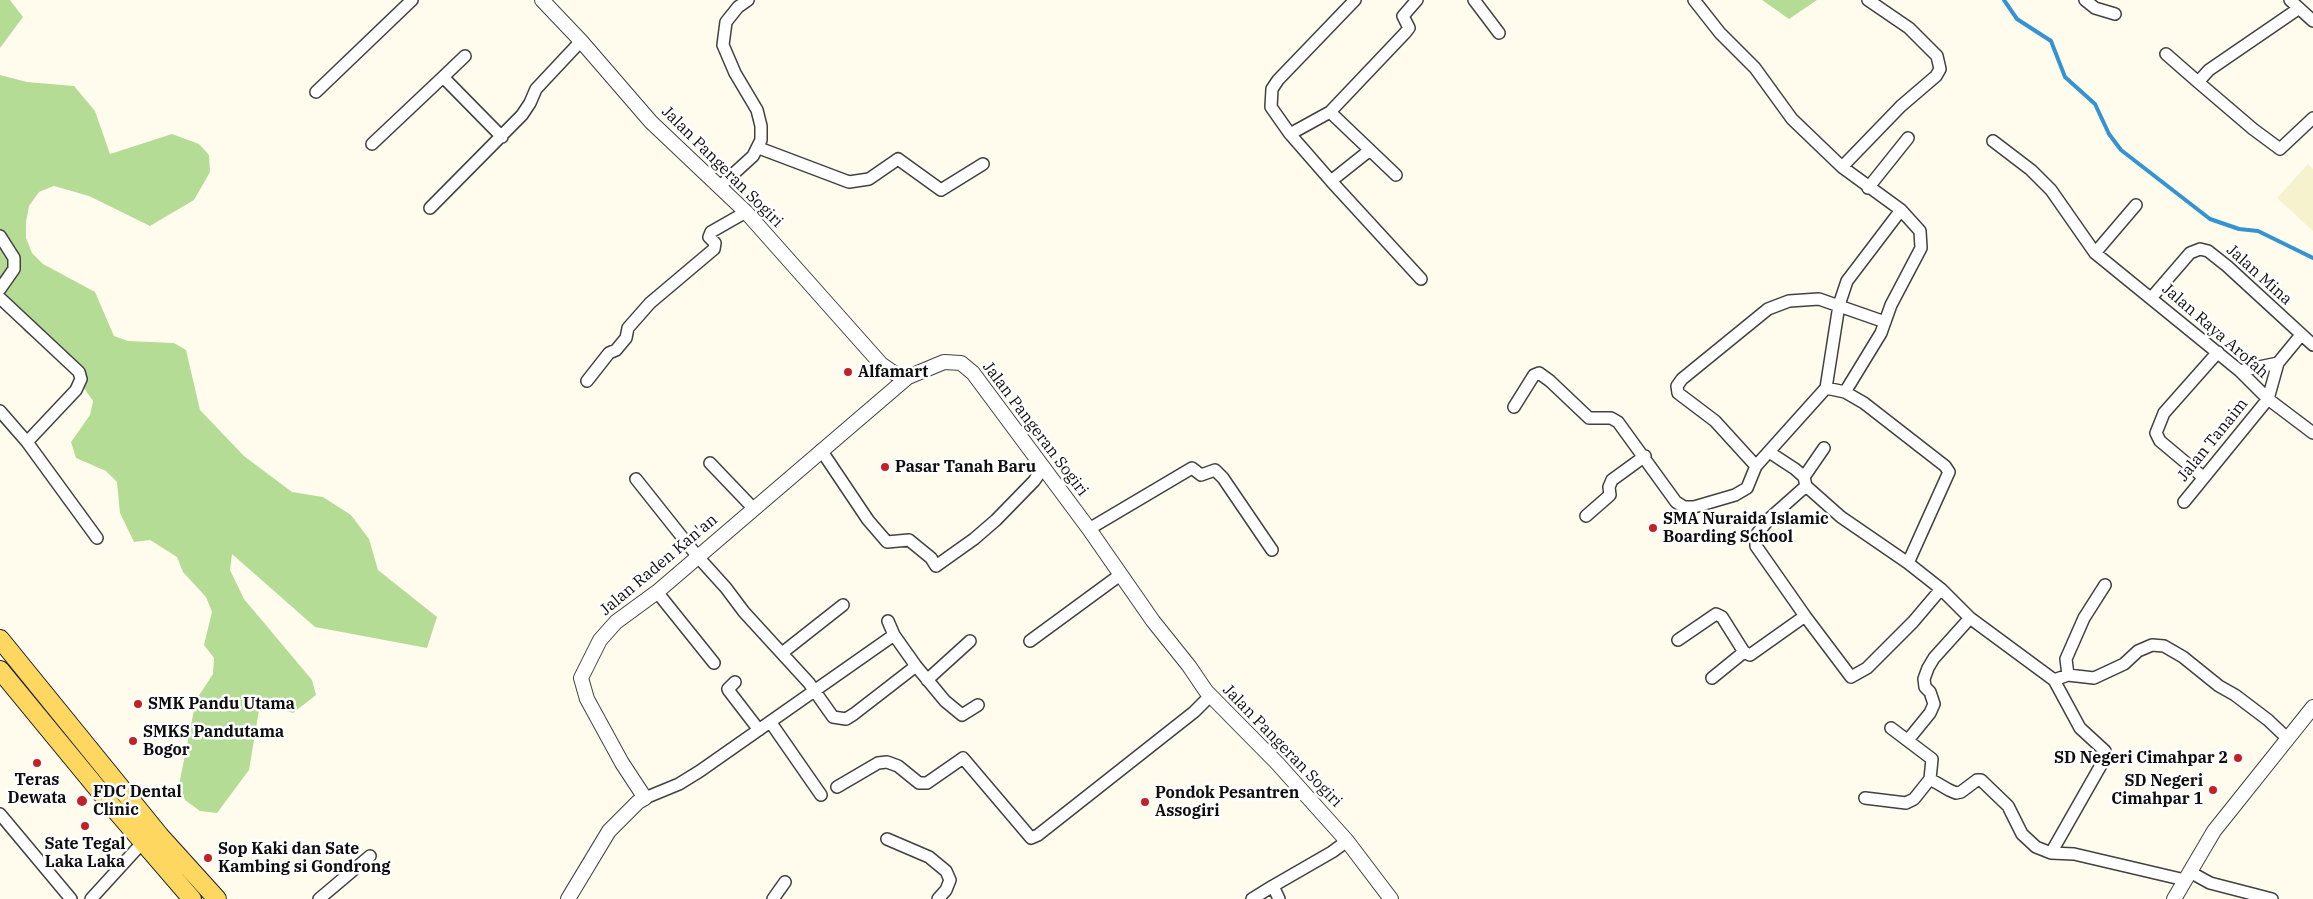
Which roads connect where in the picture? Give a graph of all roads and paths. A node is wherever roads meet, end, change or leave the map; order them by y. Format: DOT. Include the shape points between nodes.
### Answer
graph roads {
  1 [pos="412,0"];
  2 [pos="542,0"];
  3 [pos="748,0"];
  4 [pos="1417,0"];
  5 [pos="1474,0"];
  6 [pos="1694,0"];
  7 [pos="1868,0"];
  8 [pos="2085,0"];
  9 [pos="2290,0"];
  10 [pos="1350,2"];
  11 [pos="2298,10"];
  12 [pos="2115,14"];
  13 [pos="2313,21"];
  14 [pos="1499,33"];
  15 [pos="581,41"];
  16 [pos="2166,54"];
  17 [pos="465,56"];
  18 [pos="443,77"];
  19 [pos="2198,82"];
  20 [pos="316,92"];
  21 [pos="1330,112"];
  22 [pos="2313,118"];
  23 [pos="1290,134"];
  24 [pos="502,137"];
  25 [pos="1908,138"];
  26 [pos="1993,141"];
  27 [pos="372,144"];
  28 [pos="759,148"];
  29 [pos="1370,150"];
  30 [pos="983,164"];
  31 [pos="1842,167"];
  32 [pos="1396,174"];
  33 [pos="1331,181"];
  34 [pos="719,186"];
  35 [pos="1868,188"];
  36 [pos="2136,206"];
  37 [pos="430,208"];
  38 [pos="1902,210"];
  39 [pos="746,212"];
  40 [pos="0,236"];
  41 [pos="2095,253"];
  42 [pos="1421,280"];
  43 [pos="0,289"];
  44 [pos="0,298"];
  45 [pos="2152,298"];
  46 [pos="1839,305"];
  47 [pos="1885,322"];
  48 [pos="2301,335"];
  49 [pos="2313,345"];
  50 [pos="2218,352"];
  51 [pos="2278,363"];
  52 [pos="2240,371"];
  53 [pos="908,377"];
  54 [pos="587,382"];
  55 [pos="1826,388"];
  56 [pos="1845,392"];
  57 [pos="2268,399"];
  58 [pos="1514,407"];
  59 [pos="0,411"];
  60 [pos="2313,433"];
  61 [pos="27,442"];
  62 [pos="1824,448"];
  63 [pos="821,450"];
  64 [pos="1769,452"];
  65 [pos="1645,456"];
  66 [pos="710,463"];
  67 [pos="1756,466"];
  68 [pos="1043,468"];
  69 [pos="2203,477"];
  70 [pos="636,480"];
  71 [pos="1805,482"];
  72 [pos="2184,502"];
  73 [pos="754,509"];
  74 [pos="1586,516"];
  75 [pos="1089,530"];
  76 [pos="96,538"];
  77 [pos="1272,550"];
  78 [pos="698,557"];
  79 [pos="1908,563"];
  80 [pos="1120,574"];
  81 [pos="2105,585"];
  82 [pos="1941,589"];
  83 [pos="657,592"];
  84 [pos="843,605"];
  85 [pos="1804,616"];
  86 [pos="1970,618"];
  87 [pos="888,621"];
  88 [pos="894,635"];
  89 [pos="0,639"];
  90 [pos="1678,640"];
  91 [pos="970,641"];
  92 [pos="1030,641"];
  93 [pos="1744,652"];
  94 [pos="782,653"];
  95 [pos="714,663"];
  96 [pos="916,666"];
  97 [pos="0,670"];
  98 [pos="2068,674"];
  99 [pos="1712,678"];
  100 [pos="926,680"];
  101 [pos="2054,680"];
  102 [pos="735,682"];
  103 [pos="813,692"];
  104 [pos="1210,696"];
  105 [pos="978,705"];
  106 [pos="2313,707"];
  107 [pos="771,723"];
  108 [pos="1891,728"];
  109 [pos="759,730"];
  110 [pos="2287,738"];
  111 [pos="1908,740"];
  112 [pos="1930,779"];
  113 [pos="836,788"];
  114 [pos="822,794"];
  115 [pos="645,798"];
  116 [pos="1865,798"];
  117 [pos="2,819"];
  118 [pos="887,839"];
  119 [pos="1347,841"];
  120 [pos="143,842"];
  121 [pos="2050,853"];
  122 [pos="370,856"];
  123 [pos="2187,876"];
  124 [pos="785,882"];
  125 [pos="1273,886"];
  126 [pos="71,899"];
  127 [pos="91,899"];
  128 [pos="192,899"];
  129 [pos="217,899"];
  130 [pos="320,899"];
  131 [pos="568,899"];
  132 [pos="774,899"];
  133 [pos="938,899"];
  134 [pos="1252,899"];
  135 [pos="1279,899"];
  136 [pos="1391,899"];
  137 [pos="2174,899"];
  138 [pos="2272,899"];
  1 -- 20 [label="street"];
  2 -- 15 [label="street, Jalan Pangeran Sogiri"];
  3 -- 28 [label="street" via="726,22 724,45 735,73 757,110 761,126"];
  4 -- 21 [label="street" via="1403,16 1409,28"];
  5 -- 14 [label="street"];
  6 -- 31 [label="street" via="1720,33 1755,68 1792,119"];
  7 -- 31 [label="street" via="1909,28 1938,56 1940,70"];
  8 -- 12 [label="street" via="2095,8"];
  9 -- 11 [label="street"];
  10 -- 23 [label="street" via="1284,71 1272,90 1271,107"];
  11 -- 13 [label="street"];
  11 -- 19 [label="street" via="2210,70"];
  15 -- 24 [label="street" via="536,89 526,109"];
  15 -- 34 [label="street, Jalan Pangeran Sogiri" via="651,122"];
  16 -- 19 [label="street"];
  17 -- 18 [label="street"];
  18 -- 24 [label="street"];
  18 -- 27 [label="street"];
  19 -- 22 [label="street" via="2280,149"];
  21 -- 23 [label="street"];
  21 -- 29 [label="street"];
  23 -- 33 [label="street"];
  24 -- 37 [label="street"];
  25 -- 35 [label="street"];
  26 -- 41 [label="street, Jalan Raya Arofah" via="2051,190"];
  28 -- 30 [label="street" via="849,182 870,179 898,159 941,190"];
  28 -- 34 [label="street"];
  29 -- 32 [label="street"];
  29 -- 33 [label="street"];
  31 -- 35 [label="street"];
  33 -- 42 [label="street"];
  34 -- 39 [label="street, Jalan Pangeran Sogiri"];
  35 -- 38 [label="street"];
  36 -- 41 [label="street"];
  38 -- 46 [label="street" via="1847,281"];
  38 -- 47 [label="street" via="1920,231 1921,248"];
  39 -- 53 [label="street, Jalan Pangeran Sogiri" via="881,364"];
  39 -- 54 [label="street" via="711,232 709,237 715,243 714,249 650,303 628,328 626,338 609,353"];
  40 -- 43 [label="street" via="14,258 14,269"];
  41 -- 45 [label="street, Jalan Raya Arofah"];
  44 -- 61 [label="street" via="79,372 81,379 76,390"];
  45 -- 48 [label="street, Jalan Mina" via="2190,253 2200,249 2208,251 2227,266"];
  45 -- 50 [label="street, Jalan Raya Arofah"];
  46 -- 47 [label="street"];
  46 -- 55 [label="street"];
  46 -- 67 [label="street" via="1819,299 1804,299 1768,309 1677,386 1678,393 1715,421"];
  47 -- 56 [label="street"];
  48 -- 49 [label="street"];
  48 -- 51 [label="street"];
  50 -- 52 [label="street, Jalan Raya Arofah"];
  50 -- 69 [label="street" via="2164,413 2156,433 2160,441"];
  51 -- 52 [label="street"];
  51 -- 57 [label="street"];
  52 -- 57 [label="street, Jalan Raya Arofah"];
  53 -- 63 [label="street, Jalan Raden Kan'an"];
  53 -- 68 [label="street, Jalan Pangeran Sogiri" via="944,362 961,363 983,385"];
  55 -- 56 [label="street"];
  55 -- 64 [label="street"];
  56 -- 79 [label="street" via="1864,403 1949,472"];
  57 -- 60 [label="street, Jalan Raya Arofah"];
  57 -- 69 [label="street, Jalan Tanaim"];
  58 -- 65 [label="street" via="1534,375 1539,373 1589,418 1611,418 1618,422"];
  59 -- 61 [label="street"];
  61 -- 76 [label="street"];
  62 -- 71 [label="street"];
  63 -- 68 [label="street" via="868,520 887,542 909,540 932,558 936,566 986,529"];
  63 -- 73 [label="street, Jalan Raden Kan'an"];
  64 -- 67 [label="street"];
  64 -- 71 [label="street" via="1796,468"];
  65 -- 67 [label="street" via="1672,497 1684,507 1694,508 1747,488"];
  65 -- 74 [label="street" via="1612,480 1610,495"];
  66 -- 73 [label="street"];
  68 -- 75 [label="street, Jalan Pangeran Sogiri"];
  69 -- 72 [label="street, Jalan Tanaim"];
  70 -- 78 [label="street"];
  71 -- 79 [label="street" via="1842,517"];
  71 -- 85 [label="street" via="1756,535 1756,546"];
  73 -- 78 [label="street, Jalan Raden Kan'an"];
  75 -- 77 [label="street" via="1192,468 1201,475 1215,470"];
  75 -- 80 [label="street, Jalan Pangeran Sogiri"];
  78 -- 83 [label="street, Jalan Raden Kan'an"];
  78 -- 94 [label="street"];
  79 -- 82 [label="street"];
  80 -- 92 [label="street"];
  80 -- 104 [label="street, Jalan Pangeran Sogiri" via="1152,622"];
  81 -- 98 [label="street" via="2084,618 2066,659"];
  82 -- 85 [label="street" via="1867,668 1851,677"];
  82 -- 86 [label="street"];
  83 -- 95 [label="street"];
  83 -- 115 [label="street, Jalan Raden Kan'an" via="616,622 600,640 581,678 587,699"];
  84 -- 94 [label="street"];
  85 -- 93 [label="street" via="1753,654"];
  86 -- 101 [label="street"];
  86 -- 111 [label="street" via="1928,668 1925,687 1934,704"];
  87 -- 88 [label="street"];
  88 -- 96 [label="street"];
  88 -- 103 [label="street"];
  89 -- 129 [label="main road" via="160,836"];
  90 -- 93 [label="street" via="1716,614 1722,617"];
  91 -- 100 [label="street"];
  93 -- 99 [label="street"];
  94 -- 103 [label="street"];
  96 -- 100 [label="street"];
  96 -- 103 [label="street" via="846,719 833,717"];
  97 -- 120 [label="main road"];
  98 -- 101 [label="street"];
  98 -- 110 [label="street" via="2094,678 2124,664 2138,651 2152,645 2164,646 2236,695"];
  100 -- 105 [label="street" via="961,715"];
  101 -- 121 [label="street" via="2080,728 2105,751 2105,758"];
  102 -- 109 [label="street" via="728,691"];
  103 -- 107 [label="street"];
  104 -- 113 [label="street" via="1179,724 1031,838 963,758 926,783 919,783 898,766 887,762 878,763"];
  104 -- 119 [label="street, Jalan Pangeran Sogiri" via="1278,764"];
  106 -- 110 [label="street"];
  107 -- 109 [label="street"];
  107 -- 114 [label="street"];
  108 -- 111 [label="street"];
  109 -- 115 [label="street" via="679,784"];
  110 -- 123 [label="street" via="2214,831"];
  111 -- 112 [label="street" via="1933,761"];
  112 -- 116 [label="street" via="1914,799 1906,803"];
  112 -- 121 [label="street" via="1956,793 1981,780 2008,806 2022,834 2036,847"];
  115 -- 131 [label="street" via="609,831"];
  117 -- 126 [label="street"];
  118 -- 133 [label="street" via="929,857 946,871 950,880"];
  119 -- 125 [label="street"];
  119 -- 136 [label="street, Jalan Pangeran Sogiri"];
  120 -- 127 [label="street"];
  120 -- 128 [label="main road"];
  121 -- 123 [label="street" via="2074,854"];
  122 -- 130 [label="street"];
  123 -- 137 [label="street"];
  123 -- 138 [label="street"];
  124 -- 132 [label="street"];
  125 -- 134 [label="street"];
  125 -- 135 [label="street"];
}
